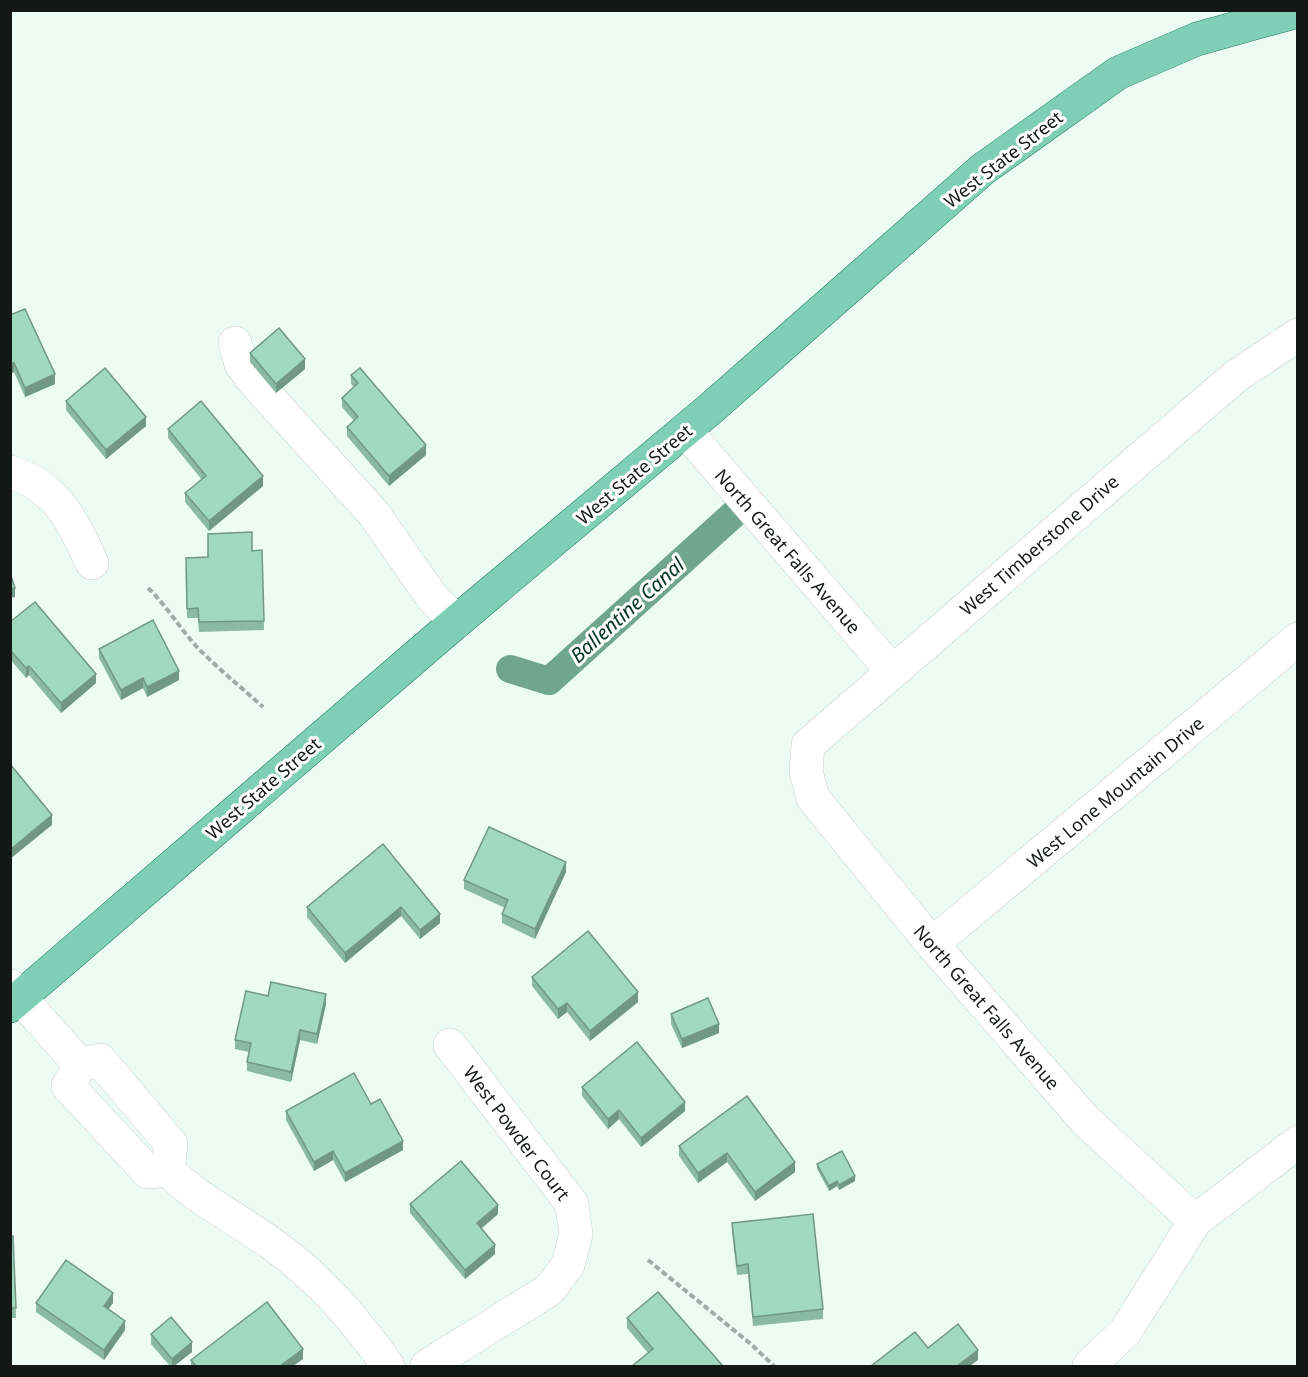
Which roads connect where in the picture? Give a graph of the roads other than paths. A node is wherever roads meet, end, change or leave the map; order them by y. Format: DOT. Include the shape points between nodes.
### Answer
graph roads {
  1 [pos="1298,11"];
  2 [pos="1298,335"];
  3 [pos="235,344"];
  4 [pos="685,430"];
  5 [pos="10,472"];
  6 [pos="92,563"];
  7 [pos="456,622"];
  8 [pos="1298,639"];
  9 [pos="892,671"];
  10 [pos="806,772"];
  11 [pos="933,944"];
  12 [pos="14,996"];
  13 [pos="450,1045"];
  14 [pos="1298,1142"];
  15 [pos="1195,1221"];
  16 [pos="388,1366"];
  17 [pos="427,1366"];
  18 [pos="1089,1366"];
  1 -- 4 [label="main road, West State Street" via="1197,39 1118,73 983,169"];
  2 -- 9 [label="street, West Timberstone Drive" via="1236,376"];
  3 -- 7 [label="street" via="241,364 251,378 374,514 432,597"];
  4 -- 7 [label="main road, West State Street"];
  4 -- 9 [label="street, North Great Falls Avenue"];
  5 -- 6 [label="street" via="42,486 63,508"];
  7 -- 12 [label="main road, West State Street"];
  8 -- 11 [label="street, West Lone Mountain Drive"];
  9 -- 10 [label="street, West Timberstone Drive" via="808,745"];
  10 -- 11 [label="street, North Great Falls Avenue" via="813,798"];
  11 -- 15 [label="street, North Great Falls Avenue" via="1086,1121"];
  12 -- 16 [label="street" via="80,1065 68,1086 148,1172 168,1170 274,1245 343,1309"];
  13 -- 17 [label="street, West Powder Court" via="572,1203 576,1234 568,1265 549,1290"];
  14 -- 15 [label="street"];
  15 -- 18 [label="street" via="1125,1332"];
}
